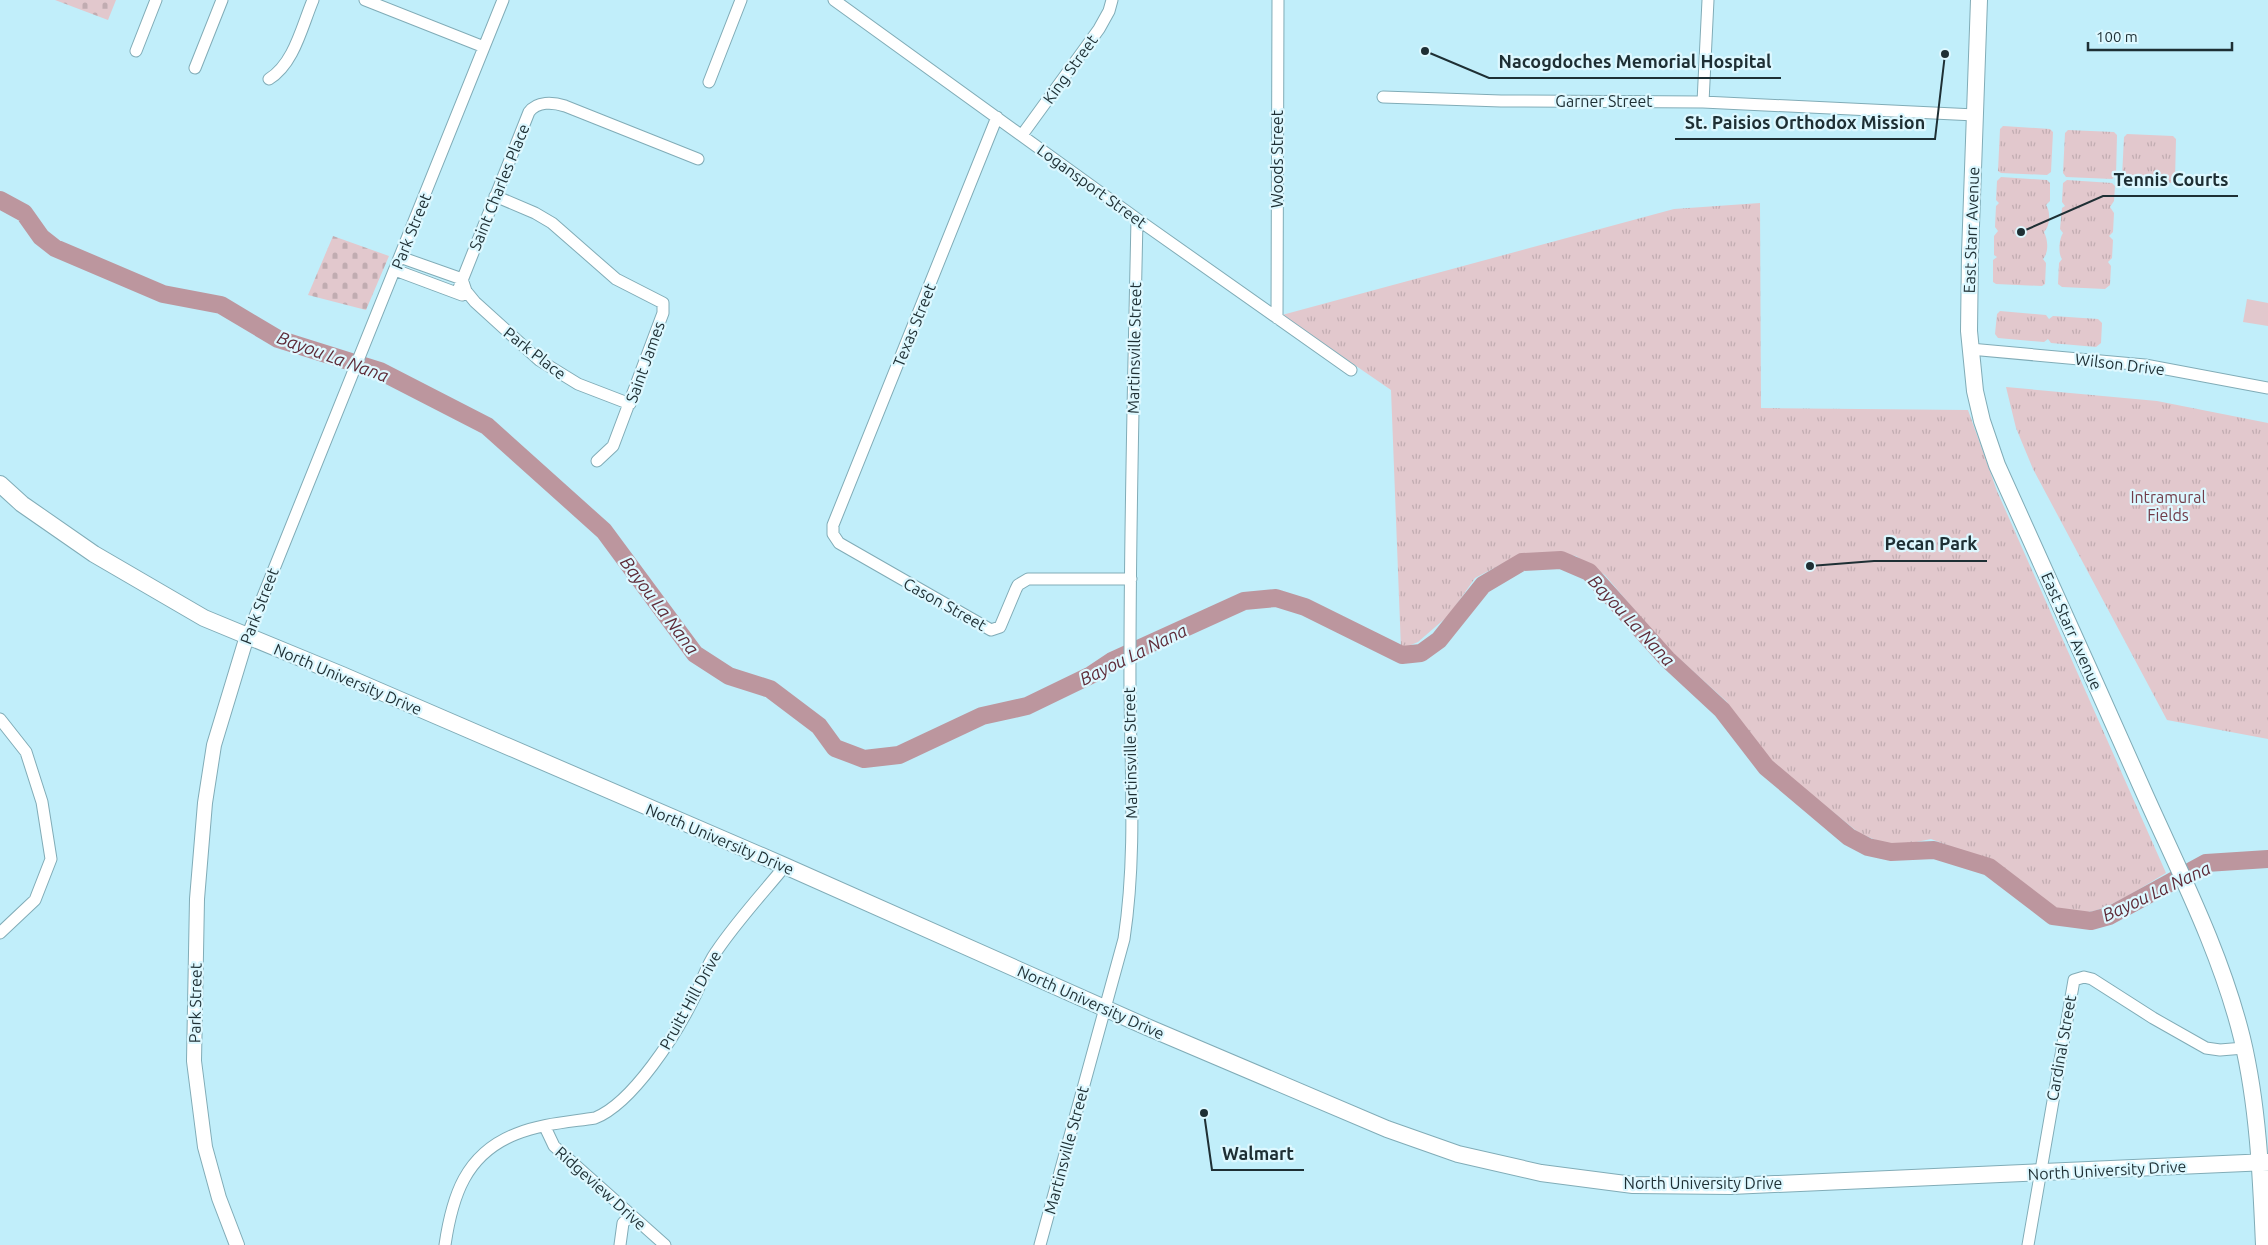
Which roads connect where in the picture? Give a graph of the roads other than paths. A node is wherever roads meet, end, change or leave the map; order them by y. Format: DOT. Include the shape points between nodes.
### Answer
graph roads {
  1 [pos="156,0"];
  2 [pos="222,0"];
  3 [pos="313,0"];
  4 [pos="365,0"];
  5 [pos="503,0"];
  6 [pos="740,0"];
  7 [pos="834,0"];
  8 [pos="1112,0"];
  9 [pos="1278,0"];
  10 [pos="1708,0"];
  11 [pos="1980,0"];
  12 [pos="484,47"];
  13 [pos="136,51"];
  14 [pos="195,68"];
  15 [pos="269,79"];
  16 [pos="709,82"];
  17 [pos="1383,97"];
  18 [pos="1703,102"];
  19 [pos="1974,115"];
  20 [pos="997,117"];
  21 [pos="1022,135"];
  22 [pos="698,159"];
  23 [pos="495,196"];
  24 [pos="1137,219"];
  25 [pos="400,257"];
  26 [pos="395,270"];
  27 [pos="462,279"];
  28 [pos="457,293"];
  29 [pos="474,302"];
  30 [pos="1277,318"];
  31 [pos="1970,349"];
  32 [pos="1351,370"];
  33 [pos="2268,388"];
  34 [pos="630,404"];
  35 [pos="597,461"];
  36 [pos="0,484"];
  37 [pos="833,534"];
  38 [pos="1131,579"];
  39 [pos="247,636"];
  40 [pos="0,719"];
  41 [pos="785,866"];
  42 [pos="2,926"];
  43 [pos="1105,1008"];
  44 [pos="2244,1048"];
  45 [pos="545,1127"];
  46 [pos="2264,1163"];
  47 [pos="2039,1174"];
  48 [pos="630,1216"];
  49 [pos="237,1245"];
  50 [pos="445,1245"];
  51 [pos="620,1245"];
  52 [pos="665,1245"];
  53 [pos="1040,1245"];
  54 [pos="2028,1245"];
  55 [pos="2264,1245"];
  1 -- 13 [label="street"];
  2 -- 14 [label="street"];
  3 -- 15 [label="street" via="289,57"];
  4 -- 12 [label="street"];
  5 -- 12 [label="street, Park Street"];
  6 -- 16 [label="street"];
  7 -- 20 [label="street, Logansport Street"];
  8 -- 21 [label="street, King Street" via="1099,29"];
  9 -- 30 [label="street, Woods Street"];
  10 -- 18 [label="street"];
  11 -- 19 [label="main road, East Starr Avenue"];
  12 -- 25 [label="street, Park Street"];
  17 -- 18 [label="street, Garner Street"];
  18 -- 19 [label="street, Garner Street"];
  19 -- 31 [label="main road, East Starr Avenue" via="1968,292"];
  20 -- 21 [label="street, Logansport Street"];
  20 -- 37 [label="street, Texas Street" via="833,526"];
  21 -- 24 [label="street, Logansport Street"];
  22 -- 23 [label="street, Saint Charles Place" via="565,106 546,103 529,112"];
  23 -- 27 [label="street, Saint Charles Place"];
  23 -- 34 [label="street, Saint James" via="548,220 616,278 663,303 663,313"];
  24 -- 30 [label="street, Logansport Street"];
  24 -- 38 [label="street, Martinsville Street"];
  25 -- 26 [label="street, Park Street"];
  25 -- 27 [label="street"];
  26 -- 28 [label="street, Park Place"];
  26 -- 39 [label="street, Park Street"];
  27 -- 28 [label="street, Saint Charles Place"];
  27 -- 29 [label="street, Park Place"];
  28 -- 29 [label="street, Park Place"];
  29 -- 34 [label="street, Park Place" via="548,366 578,384"];
  30 -- 32 [label="street, Logansport Street"];
  31 -- 33 [label="street, Wilson Drive" via="2145,366"];
  31 -- 44 [label="main road, East Starr Avenue" via="1979,406 1997,465 2198,913 2230,996"];
  34 -- 35 [label="street, Saint James" via="614,446"];
  36 -- 39 [label="main road, North University Drive" via="22,504 94,554 204,618"];
  37 -- 38 [label="street, Cason Street" via="839,543 992,630 1000,627 1022,581"];
  38 -- 43 [label="street, Martinsville Street" via="1130,898 1124,939"];
  39 -- 41 [label="main road, North University Drive"];
  39 -- 49 [label="street, Park Street" via="214,744 204,803 197,899 194,1061 205,1147 219,1198"];
  40 -- 42 [label="street" via="26,752 42,802 51,859 35,900"];
  41 -- 43 [label="main road, North University Drive"];
  41 -- 45 [label="street, Pruitt Hill Drive" via="716,952 672,1037 616,1106 595,1118"];
  43 -- 47 [label="main road, North University Drive" via="1387,1129 1458,1154 1541,1173 1633,1185 1685,1186"];
  43 -- 53 [label="street, Martinsville Street"];
  44 -- 46 [label="main road, East Starr Avenue"];
  44 -- 47 [label="street, Cardinal Street" via="2206,1048 2092,979 2076,978 2071,987"];
  45 -- 48 [label="street, Ridgeview Drive" via="554,1146"];
  45 -- 50 [label="street, Pruitt Hill Drive" via="501,1141 469,1170 452,1205"];
  46 -- 47 [label="main road, North University Drive"];
  46 -- 55 [label="main road, East Starr Avenue"];
  47 -- 54 [label="street, Cardinal Street"];
  48 -- 51 [label="street" via="623,1223"];
  48 -- 52 [label="street, Ridgeview Drive"];
}
